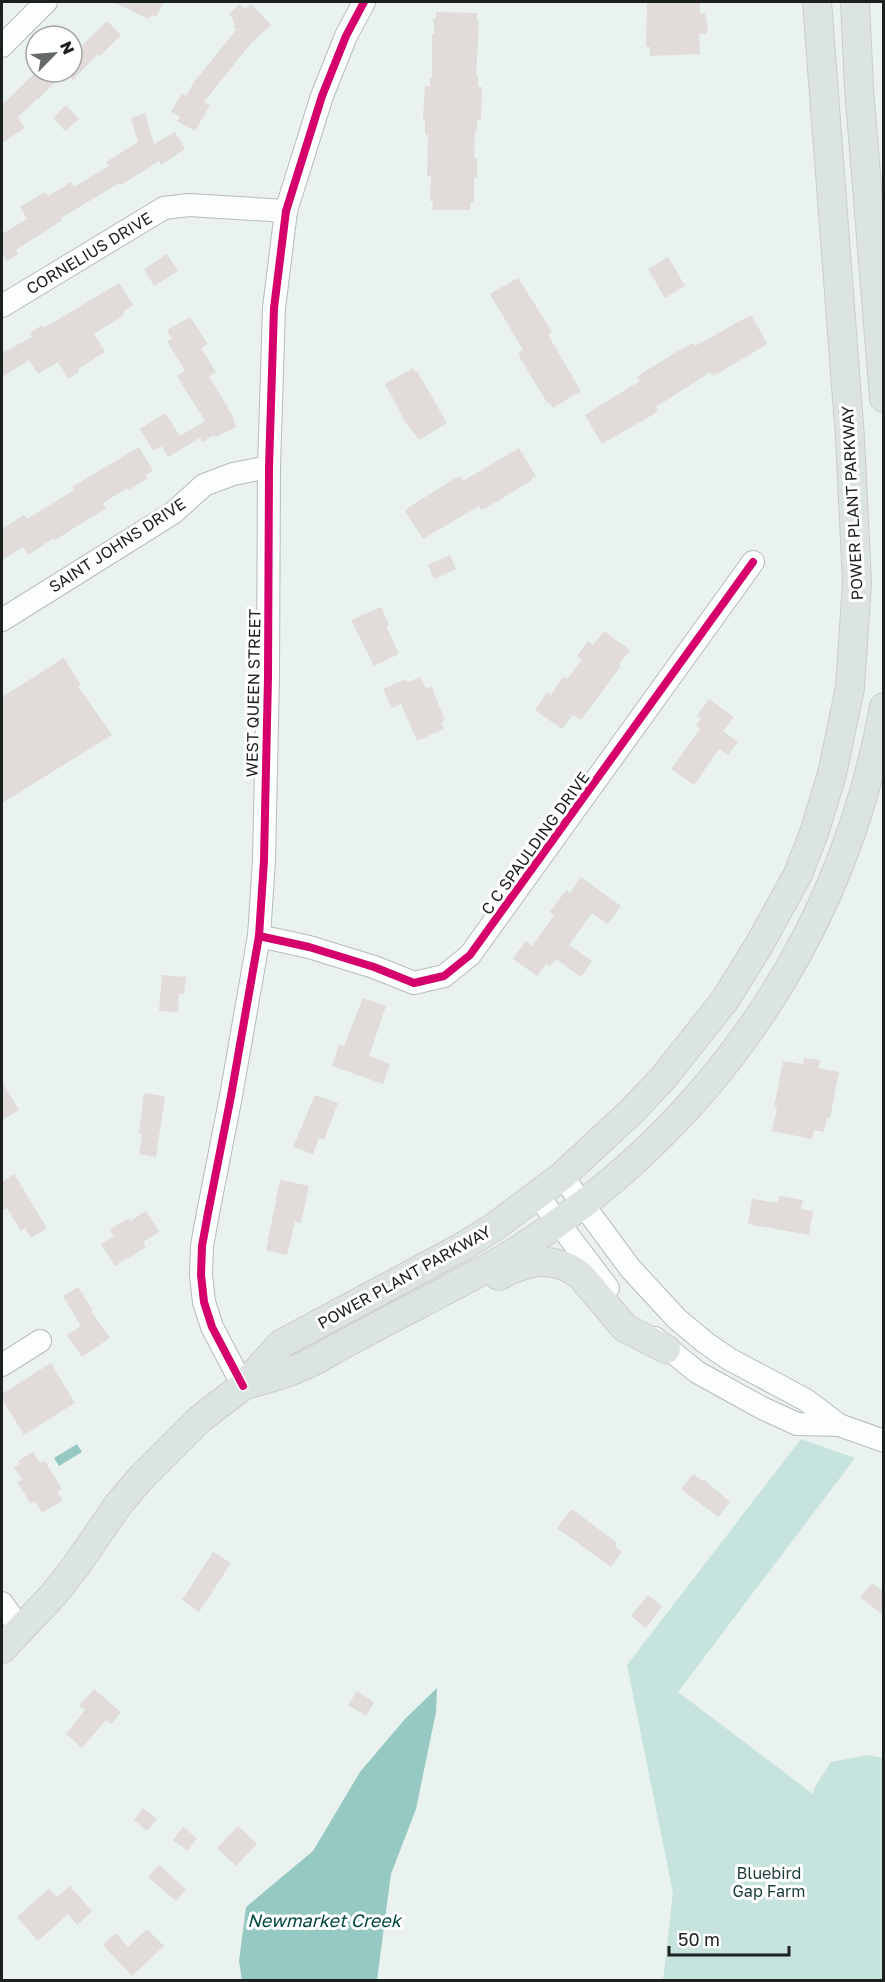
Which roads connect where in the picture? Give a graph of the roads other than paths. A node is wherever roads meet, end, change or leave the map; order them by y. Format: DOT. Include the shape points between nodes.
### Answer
graph roads {
  1 [pos="46,2"];
  2 [pos="364,2"];
  3 [pos="817,2"];
  4 [pos="855,2"];
  5 [pos="2,46"];
  6 [pos="286,211"];
  7 [pos="2,306"];
  8 [pos="884,398"];
  9 [pos="269,467"];
  10 [pos="753,562"];
  11 [pos="2,620"];
  12 [pos="884,707"];
  13 [pos="259,936"];
  14 [pos="562,1176"];
  15 [pos="538,1196"];
  16 [pos="583,1204"];
  17 [pos="557,1222"];
  18 [pos="392,1318"];
  19 [pos="40,1341"];
  20 [pos="666,1348"];
  21 [pos="2,1365"];
  22 [pos="243,1386"];
  23 [pos="839,1425"];
  24 [pos="884,1442"];
  25 [pos="2,1603"];
  26 [pos="11,1640"];
  1 -- 5 [label="street"];
  2 -- 6 [label="street, WEST QUEEN STREET" via="322,96"];
  3 -- 14 [label="main road, POWER PLANT PARKWAY" via="858,582 850,688 832,774 798,874 725,1000 664,1077"];
  4 -- 8 [label="main road"];
  6 -- 7 [label="street, CORNELIUS DRIVE" via="189,205 164,208"];
  6 -- 9 [label="street, WEST QUEEN STREET" via="273,308"];
  9 -- 11 [label="street, SAINT JOHNS DRIVE" via="204,485 173,513"];
  9 -- 13 [label="street, WEST QUEEN STREET" via="268,699"];
  10 -- 13 [label="street, C C SPAULDING DRIVE" via="470,955 444,976 414,983 309,947"];
  12 -- 16 [label="main road, POWER PLANT PARKWAY" via="867,785 834,880 767,1006 733,1054 652,1146"];
  13 -- 22 [label="street, WEST QUEEN STREET" via="202,1246 204,1302 212,1327"];
  14 -- 15 [label="main road, POWER PLANT PARKWAY"];
  14 -- 16 [label="street"];
  15 -- 17 [label="street"];
  15 -- 22 [label="main road, POWER PLANT PARKWAY" via="460,1248 281,1344"];
  16 -- 17 [label="main road, POWER PLANT PARKWAY"];
  16 -- 23 [label="street" via="630,1268 677,1319 706,1343 806,1400"];
  17 -- 18 [label="main road, POWER PLANT PARKWAY" via="513,1253"];
  17 -- 20 [label="street" via="595,1273"];
  18 -- 20 [label="main road" via="430,1312 514,1269 544,1262 573,1270 625,1328"];
  18 -- 22 [label="main road, POWER PLANT PARKWAY" via="297,1369"];
  19 -- 21 [label="street"];
  20 -- 23 [label="street" via="698,1372 797,1424"];
  22 -- 26 [label="main road, POWER PLANT PARKWAY" via="201,1419 140,1479 69,1575"];
  23 -- 24 [label="street"];
  25 -- 26 [label="street"];
}
